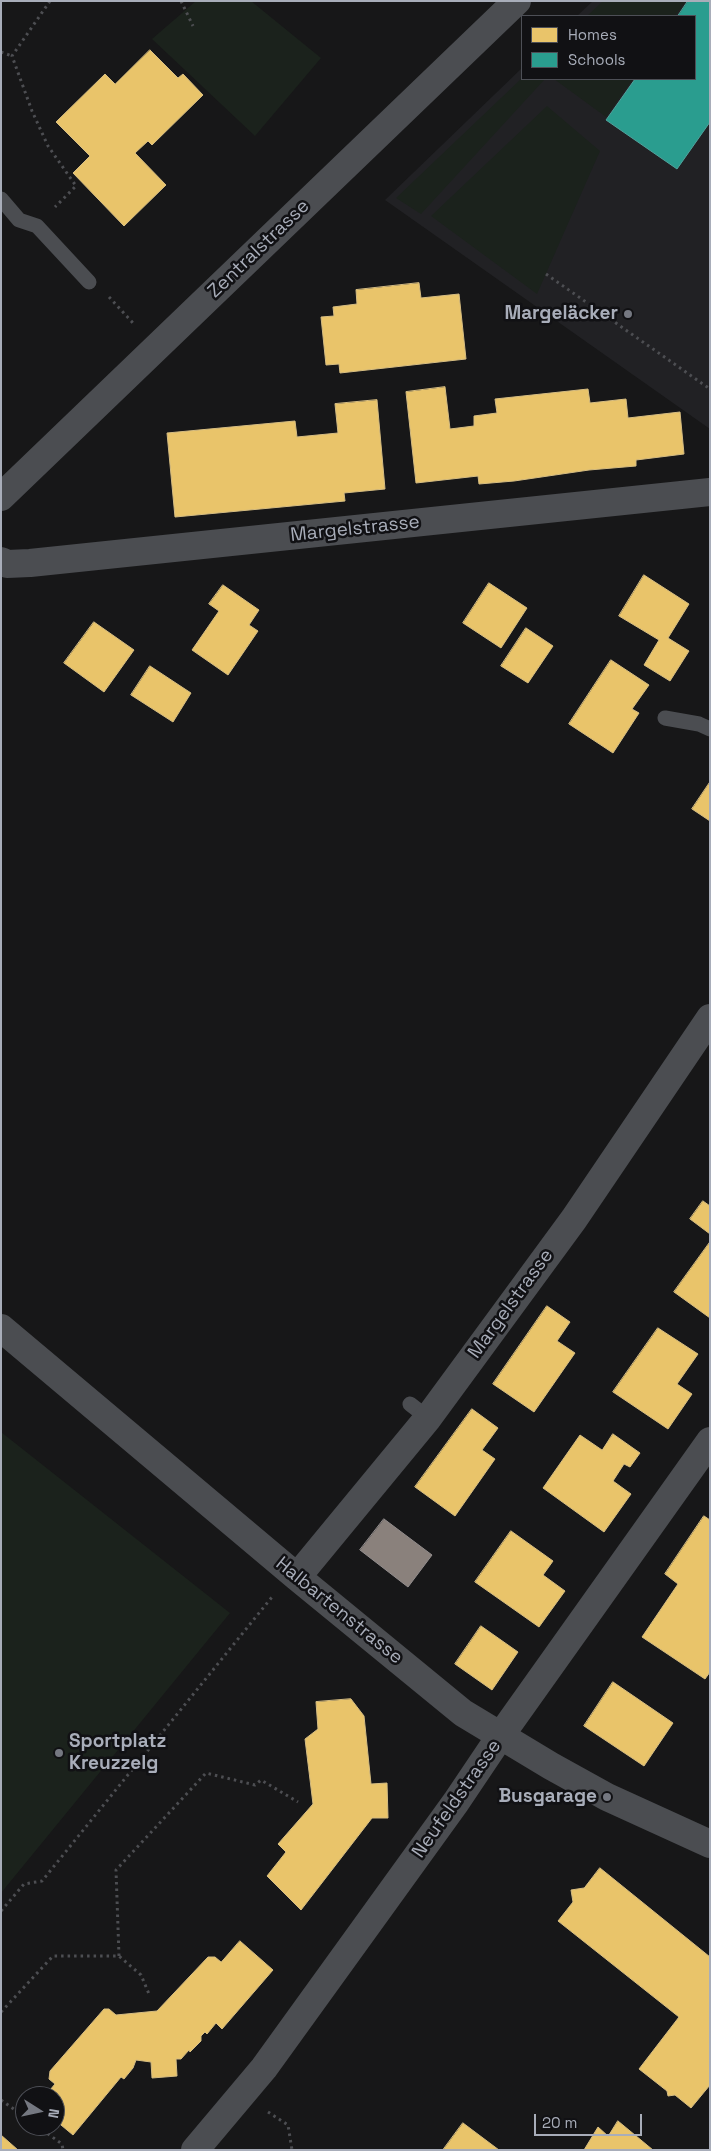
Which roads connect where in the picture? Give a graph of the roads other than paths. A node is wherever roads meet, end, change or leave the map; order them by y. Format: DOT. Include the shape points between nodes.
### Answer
graph roads {
  1 [pos="517,1"];
  2 [pos="1,199"];
  3 [pos="89,282"];
  4 [pos="710,492"];
  5 [pos="1,498"];
  6 [pos="1,561"];
  7 [pos="665,718"];
  8 [pos="710,729"];
  9 [pos="710,1018"];
  10 [pos="1,1328"];
  11 [pos="710,1441"];
  12 [pos="297,1577"];
  13 [pos="501,1735"];
  14 [pos="710,1844"];
  15 [pos="195,2150"];
  1 -- 5 [label="street, Zentralstrasse"];
  2 -- 3 [label="lane" via="19,220 36,226"];
  4 -- 6 [label="street, Margelstrasse" via="30,564"];
  7 -- 8 [label="lane"];
  9 -- 12 [label="street, Margelstrasse" via="574,1219 419,1411"];
  10 -- 12 [label="street, Halbartenstrasse"];
  11 -- 13 [label="street, Neufeldstrasse"];
  12 -- 13 [label="street, Halbartenstrasse" via="463,1712"];
  13 -- 14 [label="street, Halbartenstrasse" via="607,1797"];
  13 -- 15 [label="street, Neufeldstrasse" via="451,1810 264,2068"];
}
